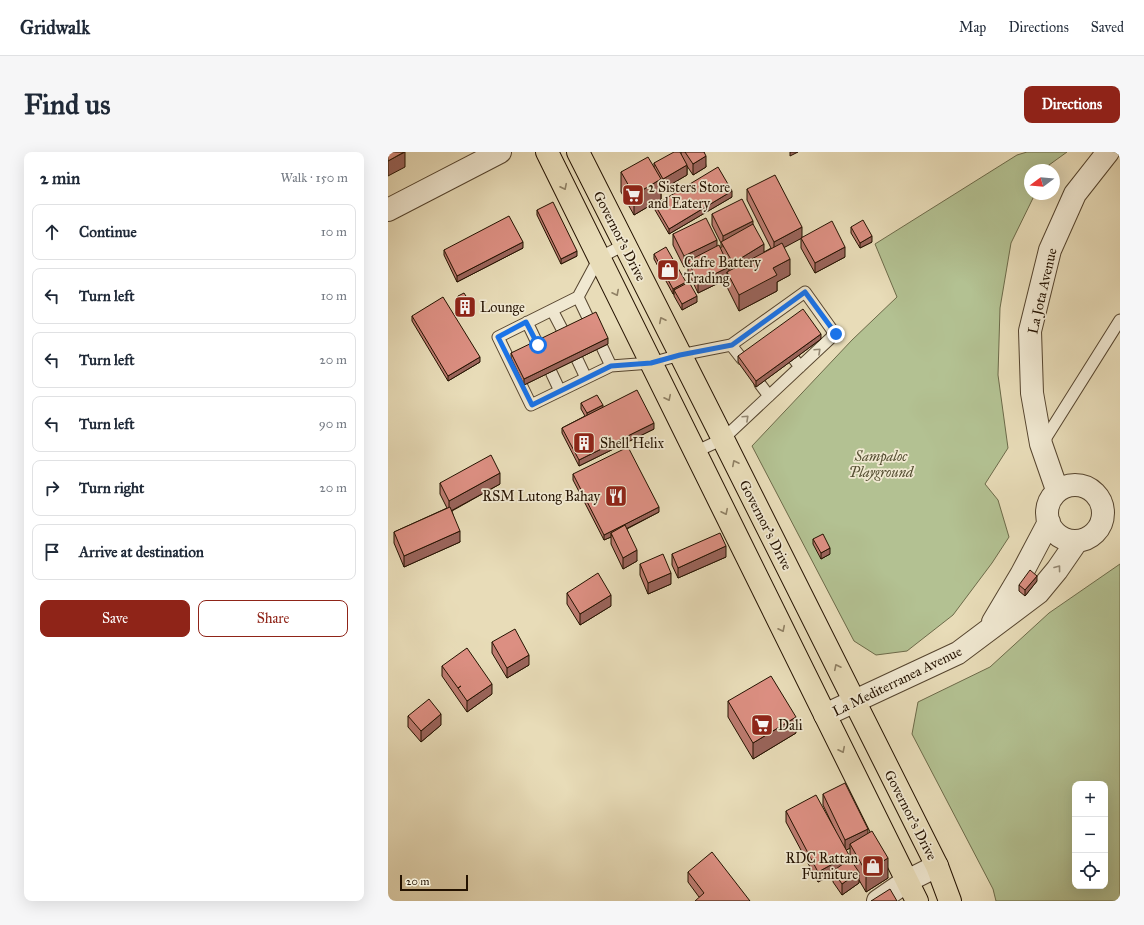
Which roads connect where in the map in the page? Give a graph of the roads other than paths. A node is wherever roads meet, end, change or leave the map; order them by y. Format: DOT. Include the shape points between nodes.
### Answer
graph roads {
  1 [pos="500,152"];
  2 [pos="547,152"];
  3 [pos="578,152"];
  4 [pos="1108,152"];
  5 [pos="388,210"];
  6 [pos="624,245"];
  7 [pos="599,258"];
  8 [pos="578,298"];
  9 [pos="552,310"];
  10 [pos="766,319"];
  11 [pos="589,320"];
  12 [pos="1120,320"];
  13 [pos="526,322"];
  14 [pos="773,329"];
  15 [pos="564,333"];
  16 [pos="538,345"];
  17 [pos="732,345"];
  18 [pos="602,347"];
  19 [pos="680,355"];
  20 [pos="576,359"];
  21 [pos="742,359"];
  22 [pos="651,363"];
  23 [pos="611,366"];
  24 [pos="551,372"];
  25 [pos="586,378"];
  26 [pos="760,384"];
  27 [pos="560,391"];
  28 [pos="769,396"];
  29 [pos="723,439"];
  30 [pos="1041,444"];
  31 [pos="695,452"];
  32 [pos="1058,490"];
  33 [pos="1111,506"];
  34 [pos="1049,522"];
  35 [pos="1077,541"];
  36 [pos="1013,603"];
  37 [pos="854,702"];
  38 [pos="825,715"];
  39 [pos="937,866"];
  40 [pos="907,882"];
  41 [pos="878,901"];
  42 [pos="917,901"];
  43 [pos="950,901"];
  1 -- 5 [label="street"];
  2 -- 7 [label="highway, Governor's Drive, one-way"];
  3 -- 6 [label="highway, Governor's Drive"];
  4 -- 30 [label="street, La Jota Avenue" via="1075,194 1050,250 1030,331 1032,393"];
  6 -- 7 [label="lane"];
  19 -- 6 [label="highway, Governor's Drive, one-way"];
  7 -- 8 [label="lane"];
  7 -- 22 [label="highway, Governor's Drive, one-way"];
  8 -- 9 [label="lane"];
  8 -- 11 [label="lane"];
  9 -- 13 [label="lane"];
  9 -- 15 [label="lane"];
  10 -- 14 [label="lane"];
  10 -- 17 [label="lane"];
  28 -- 10 [label="lane, one-way" via="797,363 836,334 805,292"];
  12 -- 30 [label="lane"];
  13 -- 16 [label="lane"];
  13 -- 27 [label="lane" via="498,337 532,405"];
  17 -- 19 [label="lane"];
  17 -- 21 [label="lane"];
  18 -- 23 [label="lane"];
  19 -- 22 [label="lane"];
  19 -- 29 [label="highway, Governor's Drive"];
  20 -- 25 [label="lane"];
  22 -- 23 [label="lane"];
  22 -- 31 [label="highway, Governor's Drive, one-way"];
  23 -- 25 [label="lane"];
  24 -- 27 [label="lane"];
  25 -- 27 [label="lane"];
  26 -- 28 [label="lane"];
  29 -- 28 [label="lane, one-way"];
  29 -- 31 [label="lane"];
  37 -- 29 [label="highway, Governor's Drive, one-way"];
  30 -- 32 [label="street, La Jota Avenue"];
  31 -- 38 [label="highway, Governor's Drive, one-way"];
  32 -- 33 [label="street" via="1073,484 1082,485"];
  32 -- 34 [label="street" via="1048,505"];
  33 -- 35 [label="street" via="1094,534"];
  34 -- 35 [label="street" via="1060,536"];
  34 -- 36 [label="street, La Mediterranea Avenue"];
  36 -- 35 [label="street, La Mediterranea Avenue, one-way" via="1038,593"];
  36 -- 37 [label="street, La Mediterranea Avenue" via="987,632 958,653"];
  37 -- 38 [label="street, La Mediterranea Avenue"];
  37 -- 39 [label="highway, Governor's Drive"];
  38 -- 40 [label="highway, Governor's Drive, one-way"];
  39 -- 40 [label="street"];
  39 -- 43 [label="highway, Governor's Drive"];
  40 -- 41 [label="street"];
  40 -- 42 [label="highway, Governor's Drive"];
}
